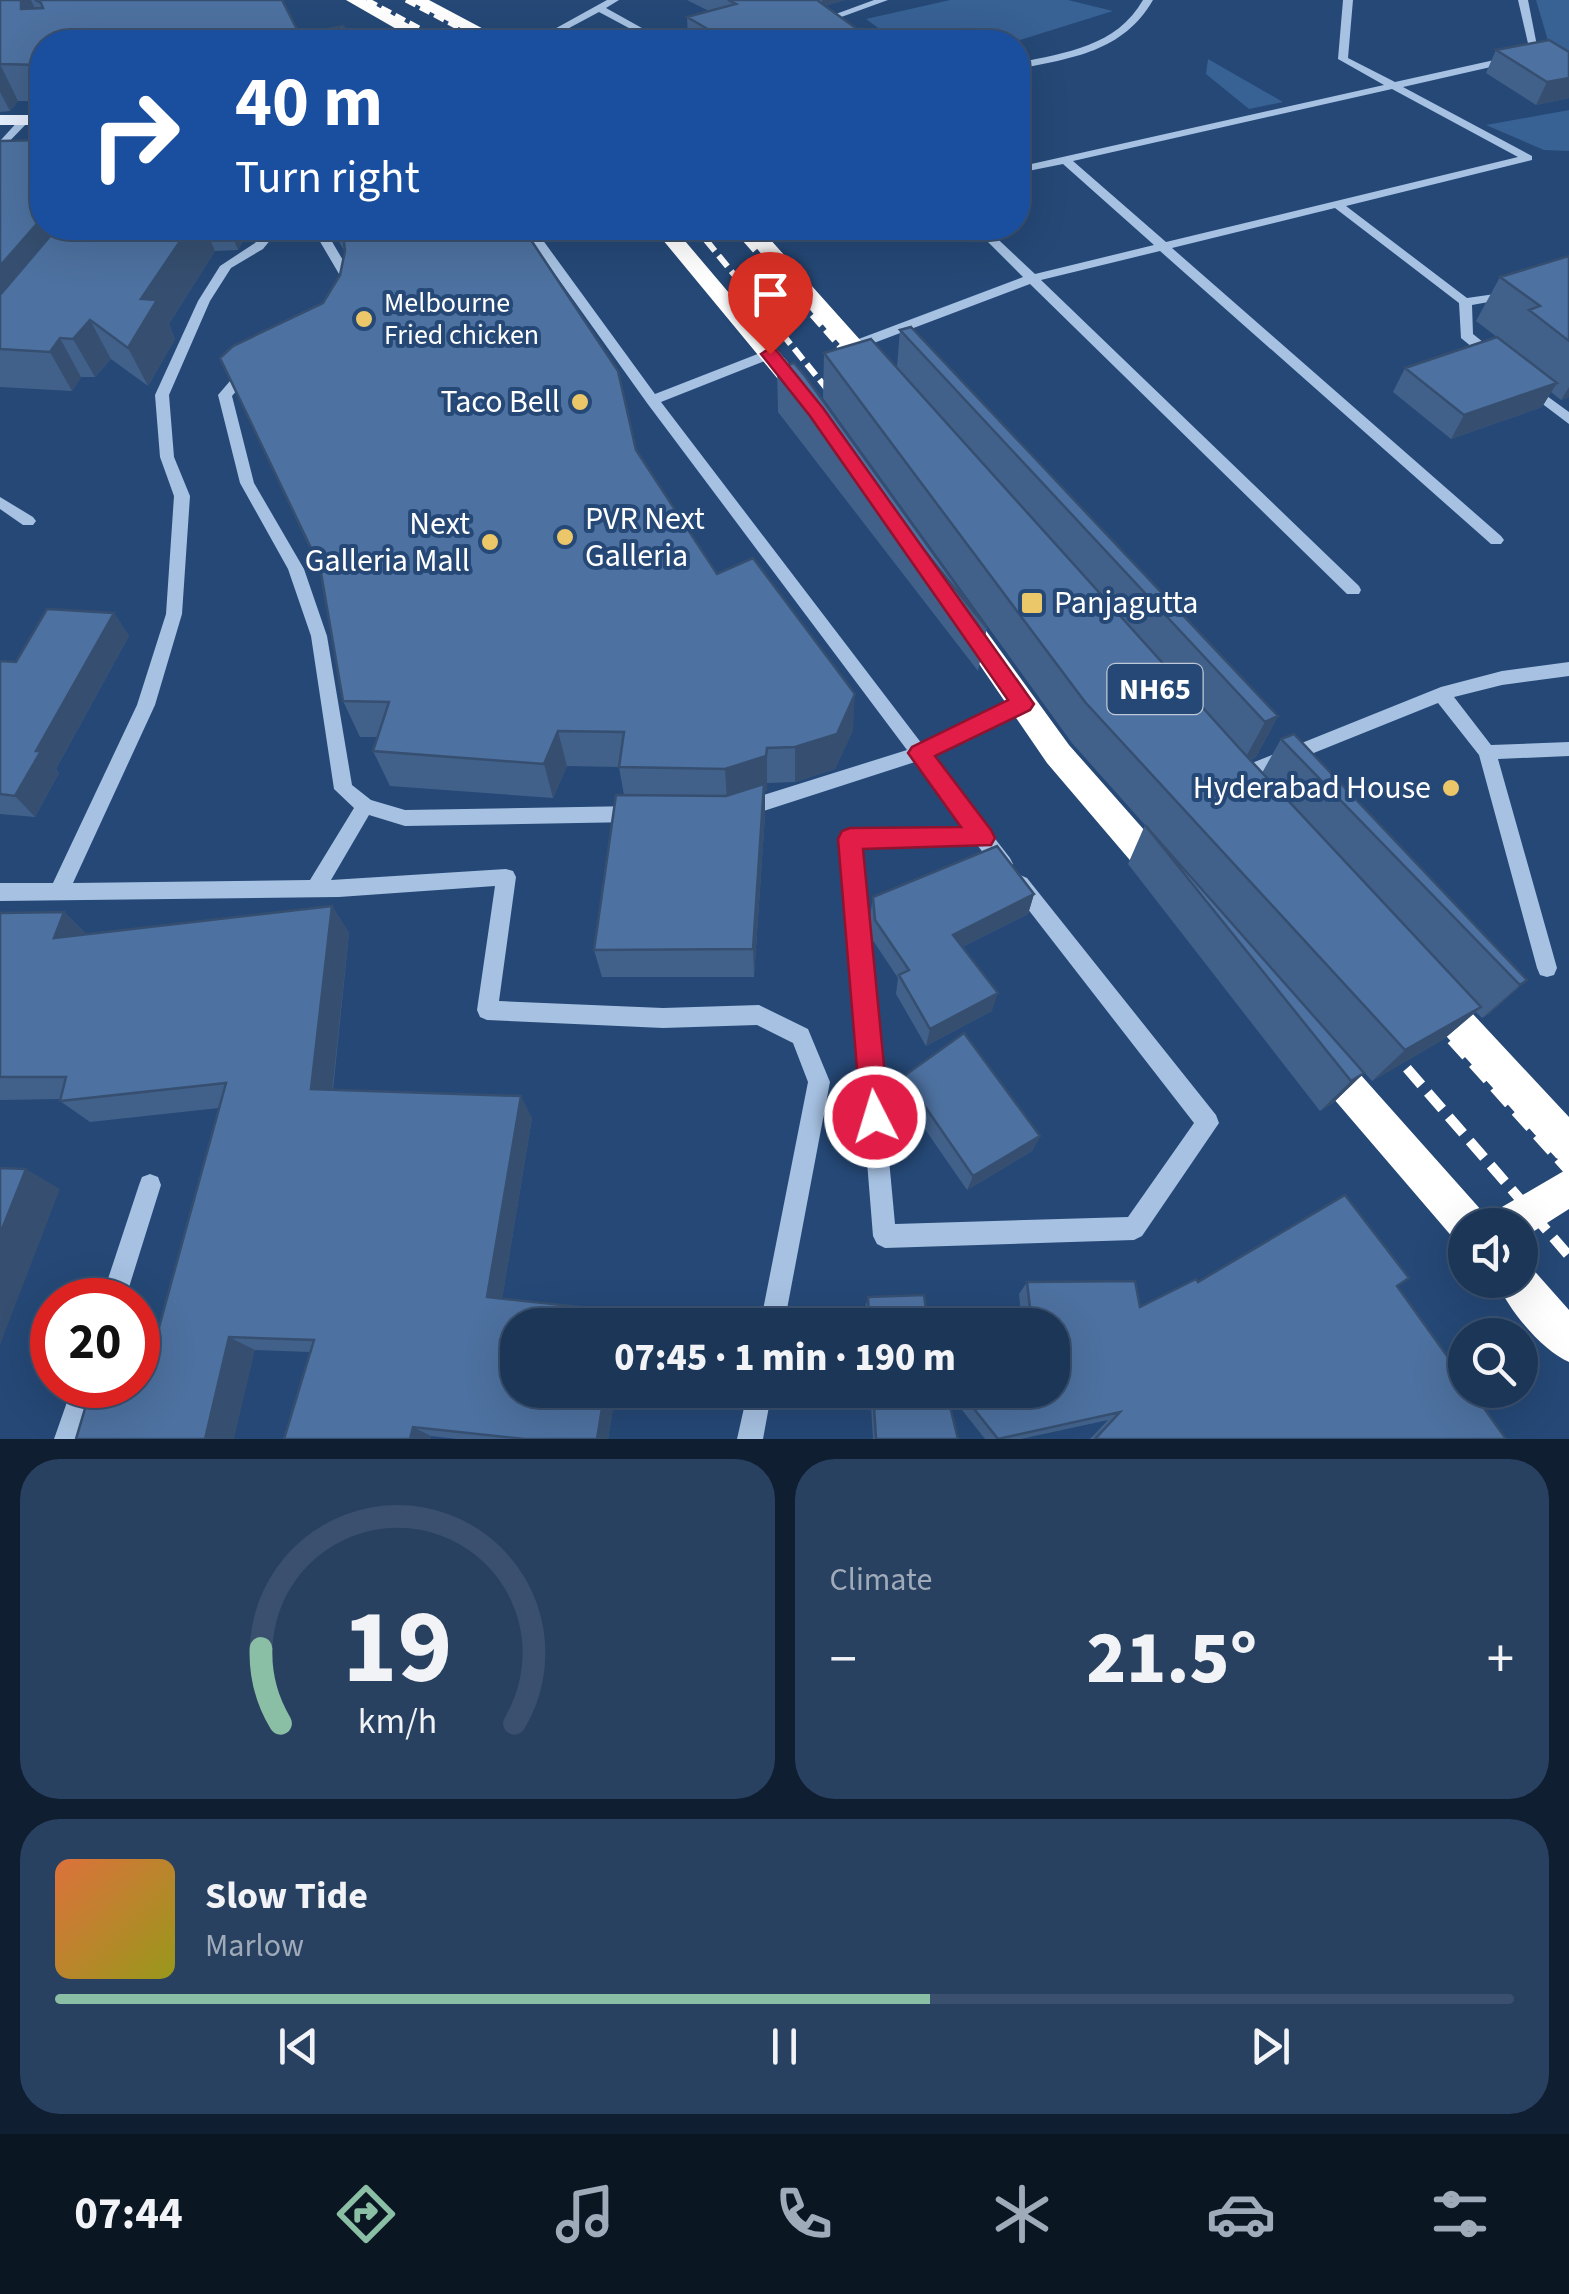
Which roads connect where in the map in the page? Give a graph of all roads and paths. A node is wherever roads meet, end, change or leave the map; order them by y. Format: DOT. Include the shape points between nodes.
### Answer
graph roads {
  1 [pos="354,0"];
  2 [pos="416,0"];
  3 [pos="614,0"];
  4 [pos="883,0"];
  5 [pos="1148,0"];
  6 [pos="1348,0"];
  7 [pos="1523,0"];
  8 [pos="600,8"];
  9 [pos="814,9"];
  10 [pos="830,18"];
  11 [pos="841,26"];
  12 [pos="409,30"];
  13 [pos="475,30"];
  14 [pos="559,30"];
  15 [pos="640,30"];
  16 [pos="1030,63"];
  17 [pos="1396,87"];
  18 [pos="0,104"];
  19 [pos="30,104"];
  20 [pos="0,120"];
  21 [pos="24,120"];
  22 [pos="30,120"];
  23 [pos="0,148"];
  24 [pos="1065,160"];
  25 [pos="1030,167"];
  26 [pos="1335,204"];
  27 [pos="264,240"];
  28 [pos="325,240"];
  29 [pos="537,240"];
  30 [pos="673,240"];
  31 [pos="759,240"];
  32 [pos="992,240"];
  33 [pos="1161,245"];
  34 [pos="1032,278"];
  35 [pos="1534,291"];
  36 [pos="1464,302"];
  37 [pos="345,311"];
  38 [pos="853,346"];
  39 [pos="770,354"];
  40 [pos="261,364"];
  41 [pos="892,391"];
  42 [pos="652,400"];
  43 [pos="816,412"];
  44 [pos="1569,419"];
  45 [pos="0,502"];
  46 [pos="28,520"];
  47 [pos="1496,540"];
  48 [pos="942,590"];
  49 [pos="1353,590"];
  50 [pos="1569,669"];
  51 [pos="1441,694"];
  52 [pos="1022,704"];
  53 [pos="1569,749"];
  54 [pos="1487,752"];
  55 [pos="920,753"];
  56 [pos="1227,770"];
  57 [pos="365,806"];
  58 [pos="1260,807"];
  59 [pos="651,814"];
  60 [pos="728,814"];
  61 [pos="982,838"];
  62 [pos="316,888"];
  63 [pos="0,892"];
  64 [pos="58,893"];
  65 [pos="1186,901"];
  66 [pos="1547,968"];
  67 [pos="1408,969"];
  68 [pos="1302,1034"];
  69 [pos="1569,1145"];
  70 [pos="150,1185"];
  71 [pos="1569,1187"];
  72 [pos="1453,1208"];
  73 [pos="1535,1208"];
  74 [pos="119,1278"];
  75 [pos="1532,1298"];
  76 [pos="775,1308"];
  77 [pos="1569,1341"];
  78 [pos="77,1408"];
  79 [pos="756,1408"];
  80 [pos="67,1439"];
  81 [pos="750,1439"];
  1 -- 12 [label="highway"];
  2 -- 13 [label="highway"];
  3 -- 8 [label="street"];
  4 -- 10 [label="street"];
  5 -- 16 [label="street" via="1118,38"];
  6 -- 17 [label="street" via="1343,58"];
  7 -- 17 [label="street" via="1535,54"];
  8 -- 14 [label="street"];
  8 -- 15 [label="street"];
  9 -- 10 [label="street"];
  10 -- 11 [label="street"];
  17 -- 24 [label="street"];
  17 -- 26 [label="street" via="1528,158"];
  18 -- 19 [label="main road"];
  20 -- 21 [label="main road"];
  21 -- 22 [label="main road"];
  21 -- 23 [label="street"];
  24 -- 25 [label="street"];
  24 -- 33 [label="street"];
  26 -- 33 [label="street"];
  26 -- 36 [label="street"];
  27 -- 64 [label="street" via="226,266 162,394 167,456 182,496 174,614 146,705"];
  28 -- 37 [label="street" via="348,279"];
  29 -- 42 [label="street"];
  30 -- 39 [label="highway"];
  31 -- 38 [label="highway"];
  32 -- 34 [label="street"];
  33 -- 34 [label="street"];
  33 -- 47 [label="street"];
  34 -- 38 [label="street"];
  34 -- 49 [label="street"];
  35 -- 36 [label="street"];
  36 -- 44 [label="street" via="1466,335"];
  38 -- 41 [label="highway"];
  39 -- 42 [label="street"];
  39 -- 43 [label="highway"];
  40 -- 57 [label="street" via="225,395 229,422 247,483 296,569 319,636 344,789"];
  42 -- 55 [label="street"];
  45 -- 46 [label="street"];
  48 -- 52 [label="highway"];
  50 -- 51 [label="street"];
  51 -- 54 [label="street"];
  51 -- 56 [label="street"];
  52 -- 55 [label="street"];
  52 -- 65 [label="highway"];
  53 -- 54 [label="street"];
  54 -- 66 [label="street"];
  55 -- 60 [label="street"];
  55 -- 61 [label="street"];
  56 -- 58 [label="highway"];
  57 -- 59 [label="street" via="406,818"];
  57 -- 62 [label="street"];
  61 -- 61 [label="street" via="850,839 885,1236 1134,1228 1208,1123"];
  62 -- 64 [label="street"];
  62 -- 76 [label="street" via="506,878 487,1010 759,1015 801,1036 819,1082"];
  63 -- 64 [label="street"];
  67 -- 69 [label="highway"];
  68 -- 72 [label="highway"];
  70 -- 74 [label="street"];
  71 -- 73 [label="highway"];
  75 -- 77 [label="highway"];
  78 -- 80 [label="street"];
  79 -- 81 [label="street"];
}
